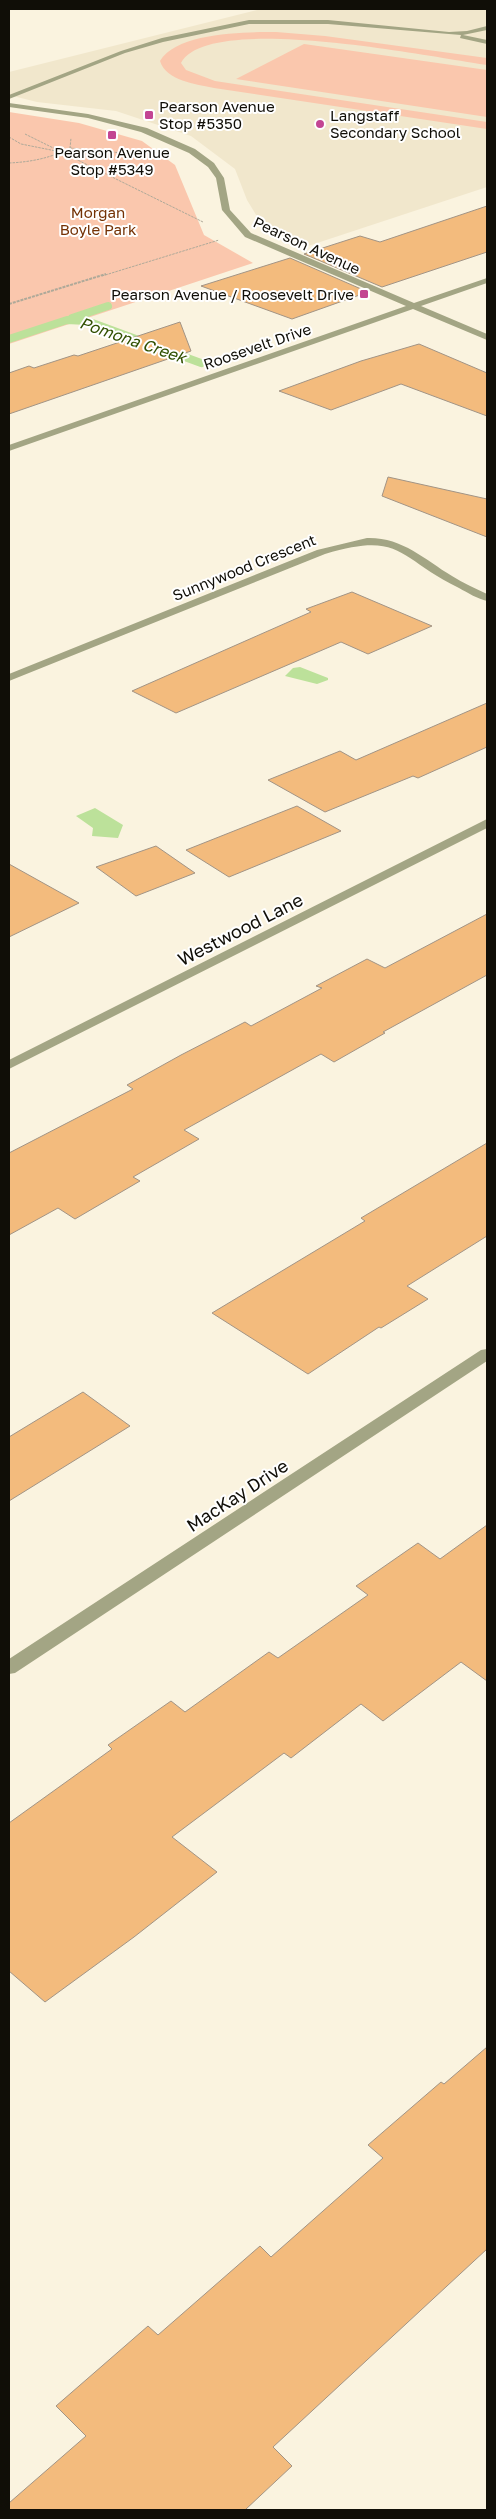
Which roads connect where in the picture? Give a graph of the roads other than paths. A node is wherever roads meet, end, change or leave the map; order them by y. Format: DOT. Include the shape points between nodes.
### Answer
graph roads {
  1 [pos="284,13"];
  2 [pos="248,22"];
  3 [pos="487,28"];
  4 [pos="439,34"];
  5 [pos="487,42"];
  6 [pos="9,97"];
  7 [pos="9,105"];
  8 [pos="487,280"];
  9 [pos="411,306"];
  10 [pos="487,337"];
  11 [pos="9,448"];
  12 [pos="487,598"];
  13 [pos="9,678"];
  14 [pos="487,823"];
  15 [pos="9,1065"];
  16 [pos="487,1354"];
  17 [pos="9,1668"];
  1 -- 2 [label="street"];
  2 -- 4 [label="street" via="328,22"];
  2 -- 6 [label="street" via="162,40 123,52"];
  3 -- 4 [label="street"];
  4 -- 5 [label="street"];
  7 -- 9 [label="street, Pearson Avenue" via="88,116 144,130 192,151 211,165 220,178 226,210 248,235"];
  8 -- 9 [label="street, Roosevelt Drive"];
  9 -- 10 [label="street, Pearson Avenue"];
  9 -- 11 [label="street, Roosevelt Drive"];
  12 -- 13 [label="street, Sunnywood Crescent" via="450,580 404,548 374,541 346,544"];
  14 -- 15 [label="street, Westwood Lane"];
  16 -- 17 [label="street, MacKay Drive"];
}
